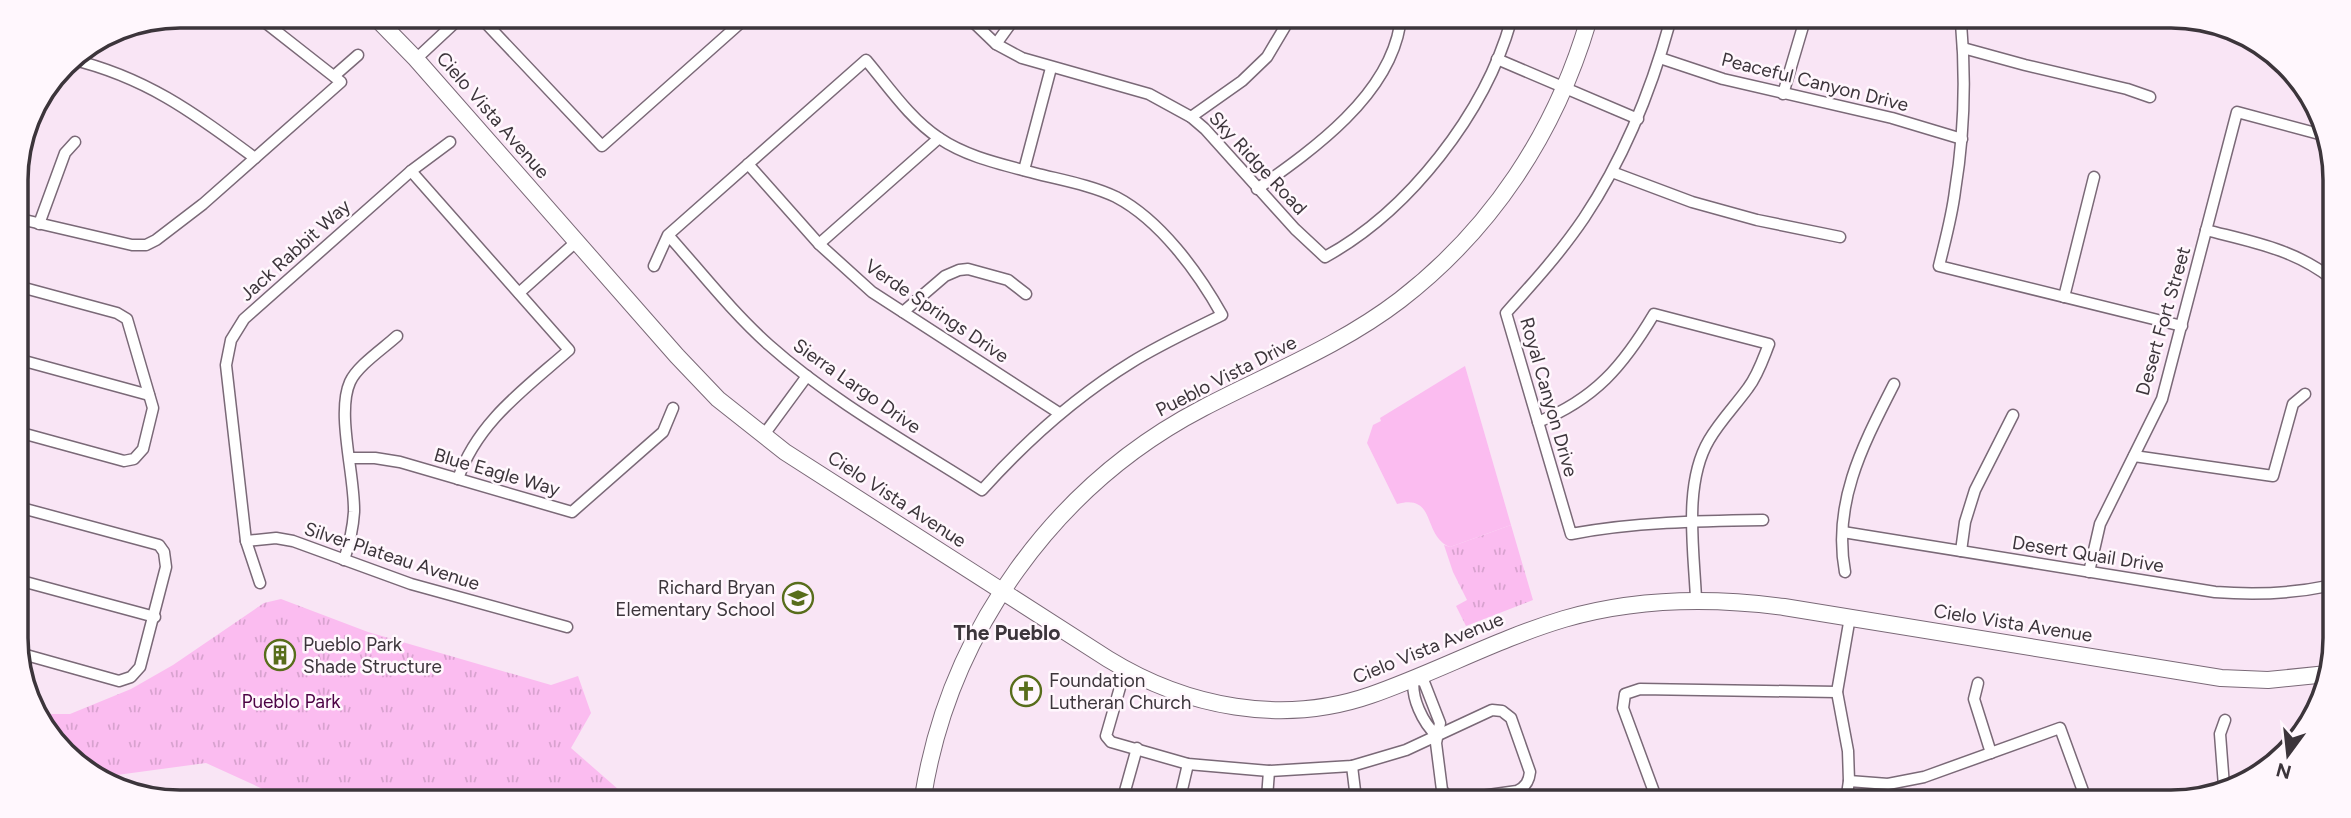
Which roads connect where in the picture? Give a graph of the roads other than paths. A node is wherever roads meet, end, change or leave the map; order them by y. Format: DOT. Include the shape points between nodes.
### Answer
graph roads {
  1 [pos="272,28"];
  2 [pos="386,28"];
  3 [pos="449,28"];
  4 [pos="490,28"];
  5 [pos="735,28"];
  6 [pos="979,28"];
  7 [pos="1008,28"];
  8 [pos="1285,28"];
  9 [pos="1400,28"];
  10 [pos="1508,28"];
  11 [pos="1586,28"];
  12 [pos="1668,28"];
  13 [pos="1803,28"];
  14 [pos="1961,28"];
  15 [pos="996,44"];
  16 [pos="1963,48"];
  17 [pos="358,54"];
  18 [pos="1660,58"];
  19 [pos="416,59"];
  20 [pos="1497,59"];
  21 [pos="83,64"];
  22 [pos="1051,68"];
  23 [pos="334,76"];
  24 [pos="1565,88"];
  25 [pos="1783,94"];
  26 [pos="2150,97"];
  27 [pos="1191,117"];
  28 [pos="1638,119"];
  29 [pos="2315,133"];
  30 [pos="939,138"];
  31 [pos="1962,139"];
  32 [pos="75,142"];
  33 [pos="450,142"];
  34 [pos="255,158"];
  35 [pos="748,164"];
  36 [pos="1024,170"];
  37 [pos="411,171"];
  38 [pos="1612,172"];
  39 [pos="2094,177"];
  40 [pos="1257,189"];
  41 [pos="28,222"];
  42 [pos="39,225"];
  43 [pos="2206,230"];
  44 [pos="668,234"];
  45 [pos="1839,237"];
  46 [pos="577,242"];
  47 [pos="819,244"];
  48 [pos="654,266"];
  49 [pos="2323,272"];
  50 [pos="28,289"];
  51 [pos="519,293"];
  52 [pos="1026,294"];
  53 [pos="2064,297"];
  54 [pos="903,313"];
  55 [pos="2182,326"];
  56 [pos="397,336"];
  57 [pos="28,362"];
  58 [pos="807,376"];
  59 [pos="1894,384"];
  60 [pos="2305,394"];
  61 [pos="149,395"];
  62 [pos="673,408"];
  63 [pos="1059,413"];
  64 [pos="2012,415"];
  65 [pos="1538,422"];
  66 [pos="28,435"];
  67 [pos="763,436"];
  68 [pos="2134,456"];
  69 [pos="350,458"];
  70 [pos="458,479"];
  71 [pos="28,510"];
  72 [pos="1763,520"];
  73 [pos="1694,521"];
  74 [pos="1843,532"];
  75 [pos="246,541"];
  76 [pos="1961,551"];
  77 [pos="344,560"];
  78 [pos="1844,572"];
  79 [pos="2089,572"];
  80 [pos="28,583"];
  81 [pos="260,583"];
  82 [pos="2323,587"];
  83 [pos="1002,592"];
  84 [pos="1696,599"];
  85 [pos="155,617"];
  86 [pos="1850,617"];
  87 [pos="566,627"];
  88 [pos="29,656"];
  89 [pos="1125,670"];
  90 [pos="2318,675"];
  91 [pos="1414,677"];
  92 [pos="1978,683"];
  93 [pos="1837,692"];
  94 [pos="1432,703"];
  95 [pos="1420,708"];
  96 [pos="2225,720"];
  97 [pos="1437,736"];
  98 [pos="1137,748"];
  99 [pos="1991,753"];
  100 [pos="1188,764"];
  101 [pos="1352,766"];
  102 [pos="1269,771"];
  103 [pos="2224,780"];
  104 [pos="1849,782"];
  105 [pos="925,790"];
  106 [pos="1125,790"];
  107 [pos="1182,790"];
  108 [pos="1268,790"];
  109 [pos="1355,790"];
  110 [pos="1442,790"];
  111 [pos="1518,790"];
  112 [pos="1653,790"];
  113 [pos="1848,790"];
  114 [pos="2083,790"];
  1 -- 23 [label="street"];
  2 -- 19 [label="street, Cielo Vista Avenue"];
  3 -- 19 [label="street"];
  4 -- 5 [label="street" via="602,146"];
  6 -- 15 [label="street, Sky Ridge Road"];
  7 -- 15 [label="street"];
  8 -- 27 [label="street" via="1267,57 1242,81"];
  9 -- 40 [label="street" via="1384,67 1331,135"];
  10 -- 20 [label="street"];
  11 -- 24 [label="street, Pueblo Vista Drive"];
  12 -- 18 [label="street, Royal Canyon Drive"];
  13 -- 25 [label="street"];
  14 -- 16 [label="street"];
  15 -- 22 [label="street, Sky Ridge Road"];
  16 -- 26 [label="street"];
  16 -- 31 [label="street"];
  17 -- 23 [label="street"];
  18 -- 25 [label="street, Peaceful Canyon Drive"];
  18 -- 28 [label="street, Royal Canyon Drive"];
  19 -- 46 [label="street, Cielo Vista Avenue"];
  20 -- 24 [label="street"];
  20 -- 40 [label="street, Sky Ridge Road" via="1476,102 1421,179 1377,223 1325,257"];
  21 -- 34 [label="street" via="144,84 191,110"];
  22 -- 27 [label="street, Sky Ridge Road" via="1150,94"];
  22 -- 36 [label="street"];
  23 -- 34 [label="street" via="341,82"];
  24 -- 28 [label="street"];
  24 -- 83 [label="street, Pueblo Vista Drive" via="1547,127 1505,194 1429,277 1347,336 1202,408 1127,456 1062,515"];
  25 -- 31 [label="street, Peaceful Canyon Drive"];
  27 -- 40 [label="street, Sky Ridge Road"];
  28 -- 38 [label="street, Royal Canyon Drive"];
  29 -- 43 [label="street, Desert Fort Street" via="2237,113"];
  30 -- 35 [label="street" via="866,60"];
  30 -- 36 [label="street" via="971,156"];
  30 -- 47 [label="street"];
  31 -- 53 [label="street" via="1939,265"];
  32 -- 42 [label="street" via="65,153"];
  33 -- 37 [label="street, Jack Rabbit Way"];
  34 -- 42 [label="street" via="203,204 146,245"];
  35 -- 44 [label="street"];
  35 -- 47 [label="street, Verde Springs Drive"];
  36 -- 63 [label="street" via="1087,186 1139,212 1203,281 1222,315 1134,361"];
  37 -- 51 [label="street"];
  37 -- 75 [label="street, Jack Rabbit Way" via="244,318 231,340 226,365"];
  38 -- 45 [label="street" via="1692,202"];
  38 -- 65 [label="street, Royal Canyon Drive" via="1546,269 1506,313"];
  39 -- 53 [label="street"];
  41 -- 42 [label="street"];
  43 -- 49 [label="street" via="2290,252"];
  43 -- 55 [label="street, Desert Fort Street"];
  44 -- 48 [label="street"];
  44 -- 58 [label="street, Sierra Largo Drive" via="743,319"];
  46 -- 51 [label="street"];
  46 -- 67 [label="street, Cielo Vista Avenue" via="718,399"];
  47 -- 54 [label="street, Verde Springs Drive"];
  50 -- 61 [label="street" via="127,319"];
  51 -- 70 [label="street" via="569,350 478,436"];
  52 -- 54 [label="street" via="1008,280 960,270 945,276"];
  53 -- 55 [label="street"];
  54 -- 63 [label="street, Verde Springs Drive"];
  55 -- 68 [label="street, Desert Fort Street" via="2162,399"];
  56 -- 69 [label="street" via="350,382 345,403"];
  57 -- 61 [label="street"];
  58 -- 63 [label="street, Sierra Largo Drive" via="982,491"];
  58 -- 67 [label="street"];
  59 -- 74 [label="street" via="1859,454 1849,485"];
  60 -- 68 [label="street" via="2293,404 2273,477"];
  61 -- 66 [label="street" via="153,408 143,449 134,459 124,461"];
  62 -- 70 [label="street, Blue Eagle Way" via="663,432 572,512"];
  64 -- 76 [label="street" via="1975,491"];
  65 -- 73 [label="street, Royal Canyon Drive" via="1571,534"];
  65 -- 73 [label="street" via="1566,411 1610,377 1654,314 1769,344 1749,387 1707,443 1693,483"];
  67 -- 83 [label="street, Cielo Vista Avenue"];
  68 -- 79 [label="street, Desert Fort Street" via="2100,524"];
  69 -- 70 [label="street, Blue Eagle Way" via="400,462"];
  69 -- 77 [label="street" via="354,512"];
  71 -- 85 [label="street" via="159,545 166,567"];
  72 -- 73 [label="street"];
  73 -- 84 [label="street"];
  74 -- 76 [label="street, Desert Quail Drive"];
  74 -- 78 [label="street"];
  75 -- 77 [label="street, Silver Plateau Avenue" via="293,541"];
  75 -- 81 [label="street, Jack Rabbit Way"];
  76 -- 79 [label="street, Desert Quail Drive"];
  77 -- 87 [label="street, Silver Plateau Avenue" via="411,584"];
  79 -- 82 [label="street, Desert Quail Drive" via="2252,595"];
  80 -- 85 [label="street"];
  83 -- 89 [label="street, Cielo Vista Avenue"];
  83 -- 105 [label="street, Pueblo Vista Drive" via="956,677"];
  84 -- 86 [label="street, Cielo Vista Avenue"];
  84 -- 91 [label="street, Cielo Vista Avenue" via="1637,604 1566,619"];
  85 -- 88 [label="street" via="140,667 119,681"];
  86 -- 90 [label="street, Cielo Vista Avenue" via="2221,678"];
  86 -- 93 [label="street"];
  89 -- 91 [label="street, Cielo Vista Avenue" via="1209,703 1275,710 1352,701"];
  89 -- 98 [label="street" via="1106,736"];
  91 -- 94 [label="street" via="1424,682"];
  91 -- 95 [label="street" via="1412,688"];
  92 -- 99 [label="street" via="1974,699"];
  93 -- 104 [label="street"];
  93 -- 112 [label="street" via="1640,689 1625,694 1623,708"];
  94 -- 95 [label="street"];
  94 -- 97 [label="street" via="1440,723"];
  95 -- 97 [label="street" via="1427,727"];
  96 -- 103 [label="street" via="2220,734"];
  97 -- 101 [label="street"];
  97 -- 110 [label="street"];
  97 -- 111 [label="street" via="1492,710 1503,710 1511,718 1530,772 1527,783"];
  98 -- 100 [label="street"];
  98 -- 106 [label="street"];
  99 -- 104 [label="street" via="1924,777 1888,784"];
  99 -- 114 [label="street" via="2060,728"];
  100 -- 102 [label="street"];
  100 -- 107 [label="street"];
  101 -- 102 [label="street"];
  101 -- 109 [label="street"];
  102 -- 108 [label="street"];
  104 -- 113 [label="street"];
}
